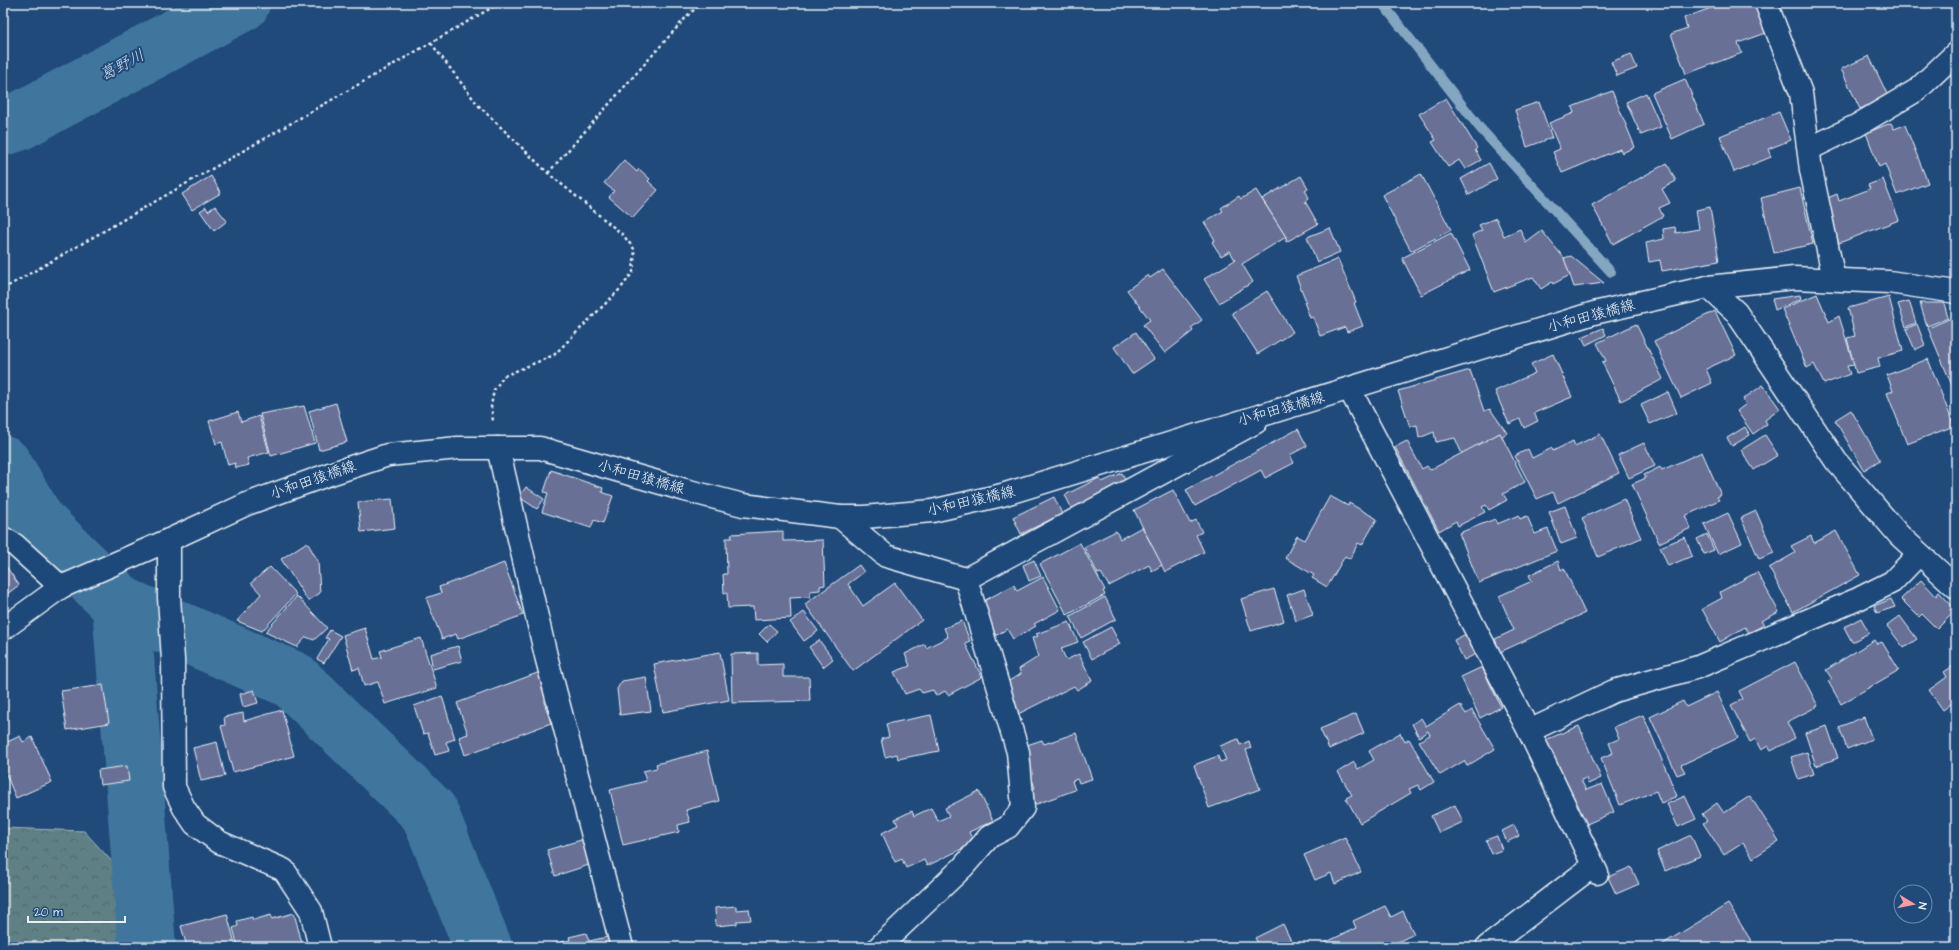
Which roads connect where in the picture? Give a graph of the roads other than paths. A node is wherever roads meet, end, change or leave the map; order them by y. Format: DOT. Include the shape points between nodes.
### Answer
graph roads {
  1 [pos="1766,3"];
  2 [pos="1956,53"];
  3 [pos="1809,149"];
  4 [pos="1834,279"];
  5 [pos="1708,287"];
  6 [pos="1956,292"];
  7 [pos="1350,390"];
  8 [pos="1283,408"];
  9 [pos="498,448"];
  10 [pos="840,517"];
  11 [pos="3,538"];
  12 [pos="169,540"];
  13 [pos="1919,554"];
  14 [pos="966,579"];
  15 [pos="61,587"];
  16 [pos="1956,587"];
  17 [pos="3,629"];
  18 [pos="1529,731"];
  19 [pos="320,947"];
  20 [pos="622,947"];
  21 [pos="879,947"];
  22 [pos="1487,947"];
  1 -- 3 [label="street" via="1801,93"];
  2 -- 3 [label="street" via="1917,90 1856,126"];
  3 -- 4 [label="street" via="1811,170"];
  4 -- 5 [label="street, 小和田猿橋線" via="1794,278"];
  4 -- 6 [label="street, 小和田猿橋線" via="1889,282"];
  5 -- 7 [label="street, 小和田猿橋線" via="1594,313"];
  5 -- 13 [label="street" via="1736,312 1836,461 1899,535"];
  7 -- 8 [label="street, 小和田猿橋線"];
  7 -- 18 [label="street"];
  8 -- 10 [label="street, 小和田猿橋線" via="1002,495 932,511"];
  8 -- 14 [label="street"];
  9 -- 10 [label="street, 小和田猿橋線" via="540,448 743,504"];
  9 -- 12 [label="street, 小和田猿橋線" via="458,448 388,455 248,504"];
  9 -- 20 [label="street" via="546,656"];
  10 -- 14 [label="street" via="886,556"];
  11 -- 15 [label="street" via="15,545"];
  12 -- 15 [label="street, 小和田猿橋線"];
  12 -- 19 [label="street" via="174,787 195,824 219,842 284,870 311,911"];
  13 -- 16 [label="street"];
  13 -- 18 [label="street" via="1892,582 1858,599 1698,667 1614,690"];
  14 -- 21 [label="street" via="1018,752 1023,808 1008,827 989,837 963,867"];
  15 -- 17 [label="street, 小和田猿橋線"];
  18 -- 22 [label="street" via="1595,869"];
}
